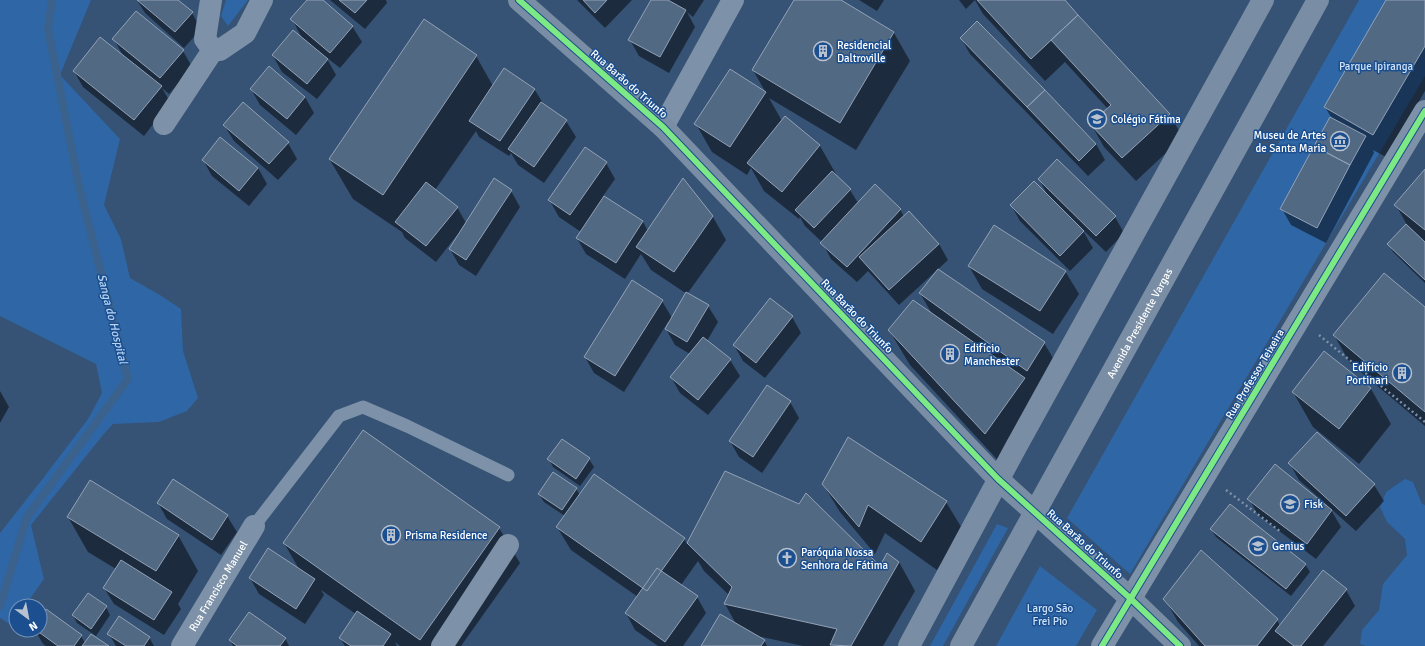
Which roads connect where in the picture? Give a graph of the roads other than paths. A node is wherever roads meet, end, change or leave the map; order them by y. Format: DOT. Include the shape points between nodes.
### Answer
graph roads {
  1 [pos="211,0"];
  2 [pos="262,0"];
  3 [pos="519,0"];
  4 [pos="733,0"];
  5 [pos="1263,0"];
  6 [pos="1318,0"];
  7 [pos="213,50"];
  8 [pos="1425,111"];
  9 [pos="164,124"];
  10 [pos="663,127"];
  11 [pos="508,475"];
  12 [pos="998,479"];
  13 [pos="1035,512"];
  14 [pos="254,526"];
  15 [pos="508,545"];
  16 [pos="1131,599"];
  17 [pos="182,646"];
  18 [pos="442,646"];
  19 [pos="909,646"];
  20 [pos="961,646"];
  21 [pos="1102,646"];
  22 [pos="1180,646"];
  1 -- 7 [label="street" via="205,39"];
  2 -- 7 [label="street" via="245,33 220,50"];
  3 -- 10 [label="main road, Rua Barão do Triunfo"];
  4 -- 10 [label="street"];
  5 -- 12 [label="main road"];
  6 -- 13 [label="main road, Avenida Presidente Vargas"];
  7 -- 9 [label="street"];
  8 -- 16 [label="street, Rua Professor Teixeira"];
  10 -- 12 [label="main road, Rua Barão do Triunfo"];
  11 -- 14 [label="lane" via="407,426 363,408 339,416"];
  12 -- 13 [label="main road, Rua Barão do Triunfo"];
  12 -- 19 [label="main road"];
  13 -- 16 [label="main road, Rua Barão do Triunfo"];
  13 -- 20 [label="main road, Avenida Presidente Vargas"];
  14 -- 17 [label="street, Rua Francisco Manuel"];
  15 -- 18 [label="street"];
  16 -- 21 [label="street, Rua Professor Teixeira"];
  16 -- 22 [label="main road, Rua Barão do Triunfo"];
}
